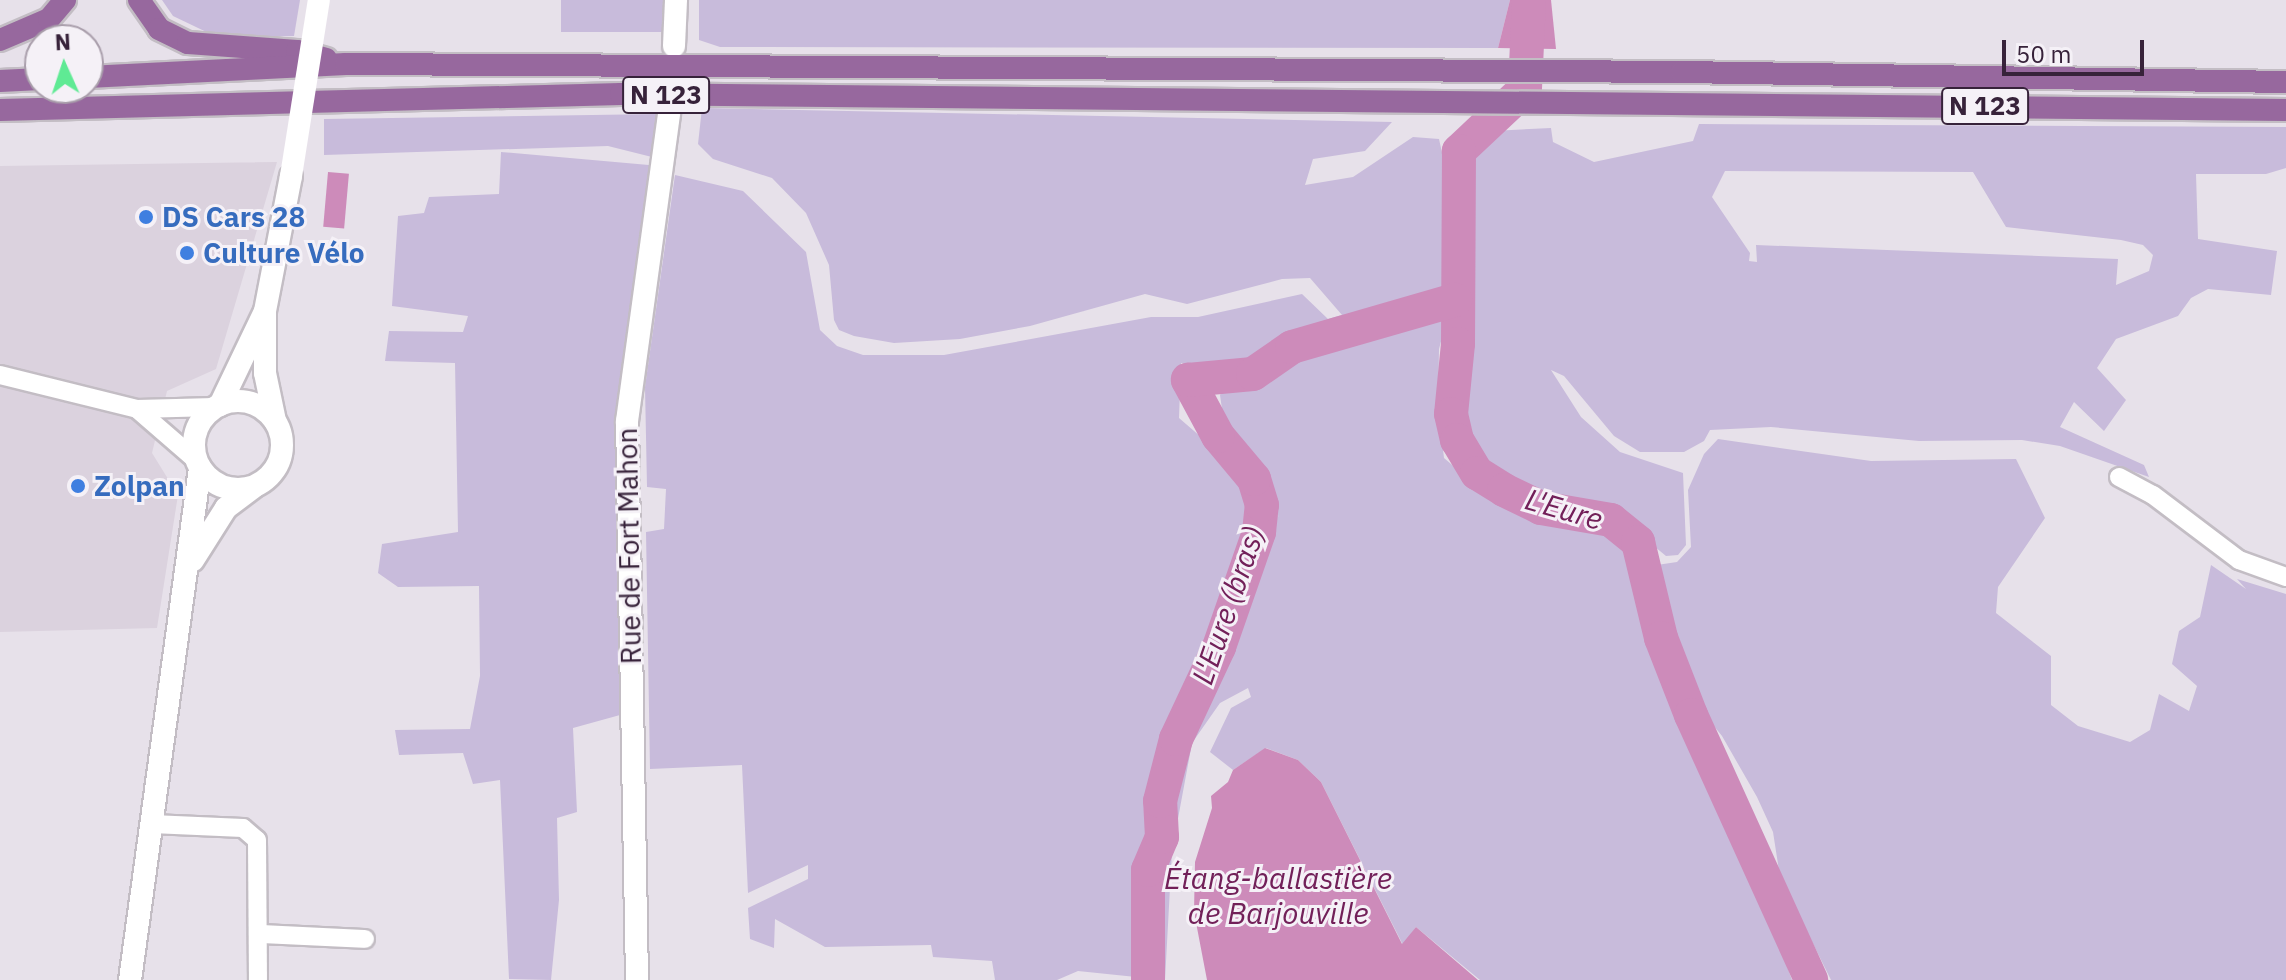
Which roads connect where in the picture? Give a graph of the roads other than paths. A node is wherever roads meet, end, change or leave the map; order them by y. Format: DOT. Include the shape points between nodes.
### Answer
graph roads {
  1 [pos="65,0"];
  2 [pos="139,0"];
  3 [pos="319,0"];
  4 [pos="676,0"];
  5 [pos="0,40"];
  6 [pos="674,46"];
  7 [pos="346,64"];
  8 [pos="104,76"];
  9 [pos="24,80"];
  10 [pos="0,81"];
  11 [pos="2286,82"];
  12 [pos="0,110"];
  13 [pos="2286,110"];
  14 [pos="669,114"];
  15 [pos="265,311"];
  16 [pos="0,375"];
  17 [pos="217,406"];
  18 [pos="137,409"];
  19 [pos="275,421"];
  20 [pos="199,464"];
  21 [pos="2119,477"];
  22 [pos="254,487"];
  23 [pos="188,572"];
  24 [pos="2286,577"];
  25 [pos="152,824"];
  26 [pos="260,934"];
  27 [pos="365,939"];
  28 [pos="130,980"];
  29 [pos="258,980"];
  30 [pos="637,980"];
  1 -- 5 [label="main road" via="49,19"];
  2 -- 7 [label="main road" via="159,29 188,43 266,53 297,51"];
  3 -- 15 [label="street, bridge"];
  4 -- 6 [label="street"];
  7 -- 8 [label="main road, N 123"];
  7 -- 11 [label="main road, N 123" via="1682,72"];
  9 -- 10 [label="main road"];
  12 -- 13 [label="main road, N 123" via="621,94"];
  14 -- 30 [label="street, Rue de Fort Mahon" via="627,421"];
  15 -- 17 [label="street"];
  15 -- 19 [label="street" via="265,373"];
  16 -- 18 [label="street"];
  17 -- 18 [label="street"];
  17 -- 19 [label="street" via="245,401"];
  17 -- 20 [label="street" via="197,427"];
  18 -- 20 [label="street"];
  19 -- 22 [label="street" via="282,457"];
  20 -- 22 [label="street" via="222,487"];
  20 -- 23 [label="street"];
  21 -- 24 [label="street" via="2153,495 2239,560"];
  22 -- 23 [label="street" via="226,508"];
  23 -- 25 [label="street"];
  25 -- 26 [label="street" via="243,828 257,840"];
  25 -- 28 [label="street"];
  26 -- 27 [label="street"];
  26 -- 29 [label="street"];
}
